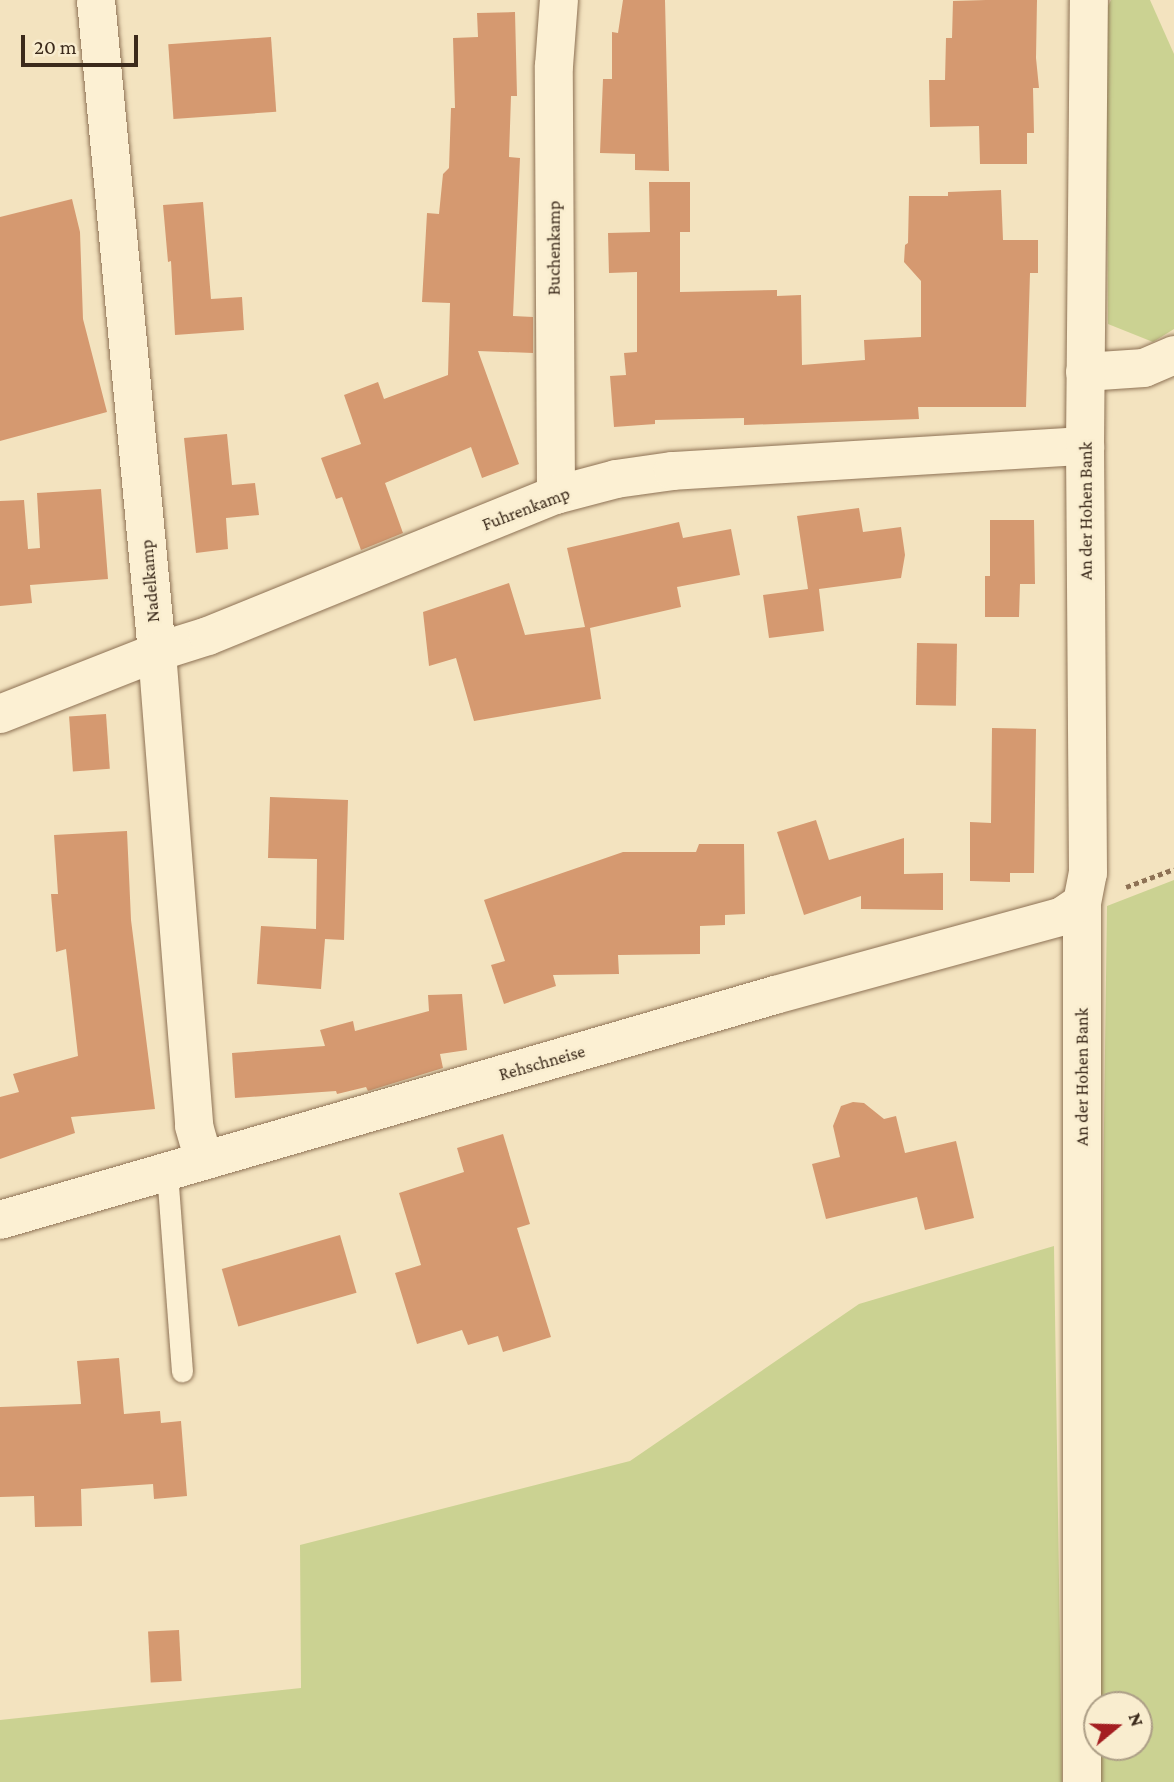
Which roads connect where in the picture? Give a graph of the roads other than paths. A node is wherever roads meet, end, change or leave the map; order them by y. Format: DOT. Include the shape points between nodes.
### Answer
graph roads {
  1 [pos="96,0"];
  2 [pos="559,0"];
  3 [pos="1089,0"];
  4 [pos="1174,355"];
  5 [pos="1085,372"];
  6 [pos="1085,446"];
  7 [pos="556,495"];
  8 [pos="157,652"];
  9 [pos="0,715"];
  10 [pos="1082,903"];
  11 [pos="204,1161"];
  12 [pos="167,1172"];
  13 [pos="0,1220"];
  14 [pos="182,1371"];
  15 [pos="1082,1782"];
  1 -- 8 [label="street, Nadelkamp"];
  2 -- 7 [label="street, Buchenkamp" via="554,66"];
  3 -- 5 [label="street, An der Hohen Bank"];
  4 -- 5 [label="street" via="1144,368"];
  5 -- 6 [label="street, An der Hohen Bank"];
  6 -- 7 [label="street, Fuhrenkamp" via="673,471 616,479"];
  6 -- 10 [label="street, An der Hohen Bank" via="1088,873"];
  7 -- 8 [label="street, Fuhrenkamp" via="208,636"];
  8 -- 9 [label="street, Fuhrenkamp"];
  8 -- 11 [label="street, Nadelkamp" via="194,1126"];
  10 -- 11 [label="street, Rehschneise" via="1060,917"];
  10 -- 15 [label="street, An der Hohen Bank"];
  11 -- 12 [label="street, Rehschneise"];
  12 -- 13 [label="street, Rehschneise"];
  12 -- 14 [label="lane"];
}
